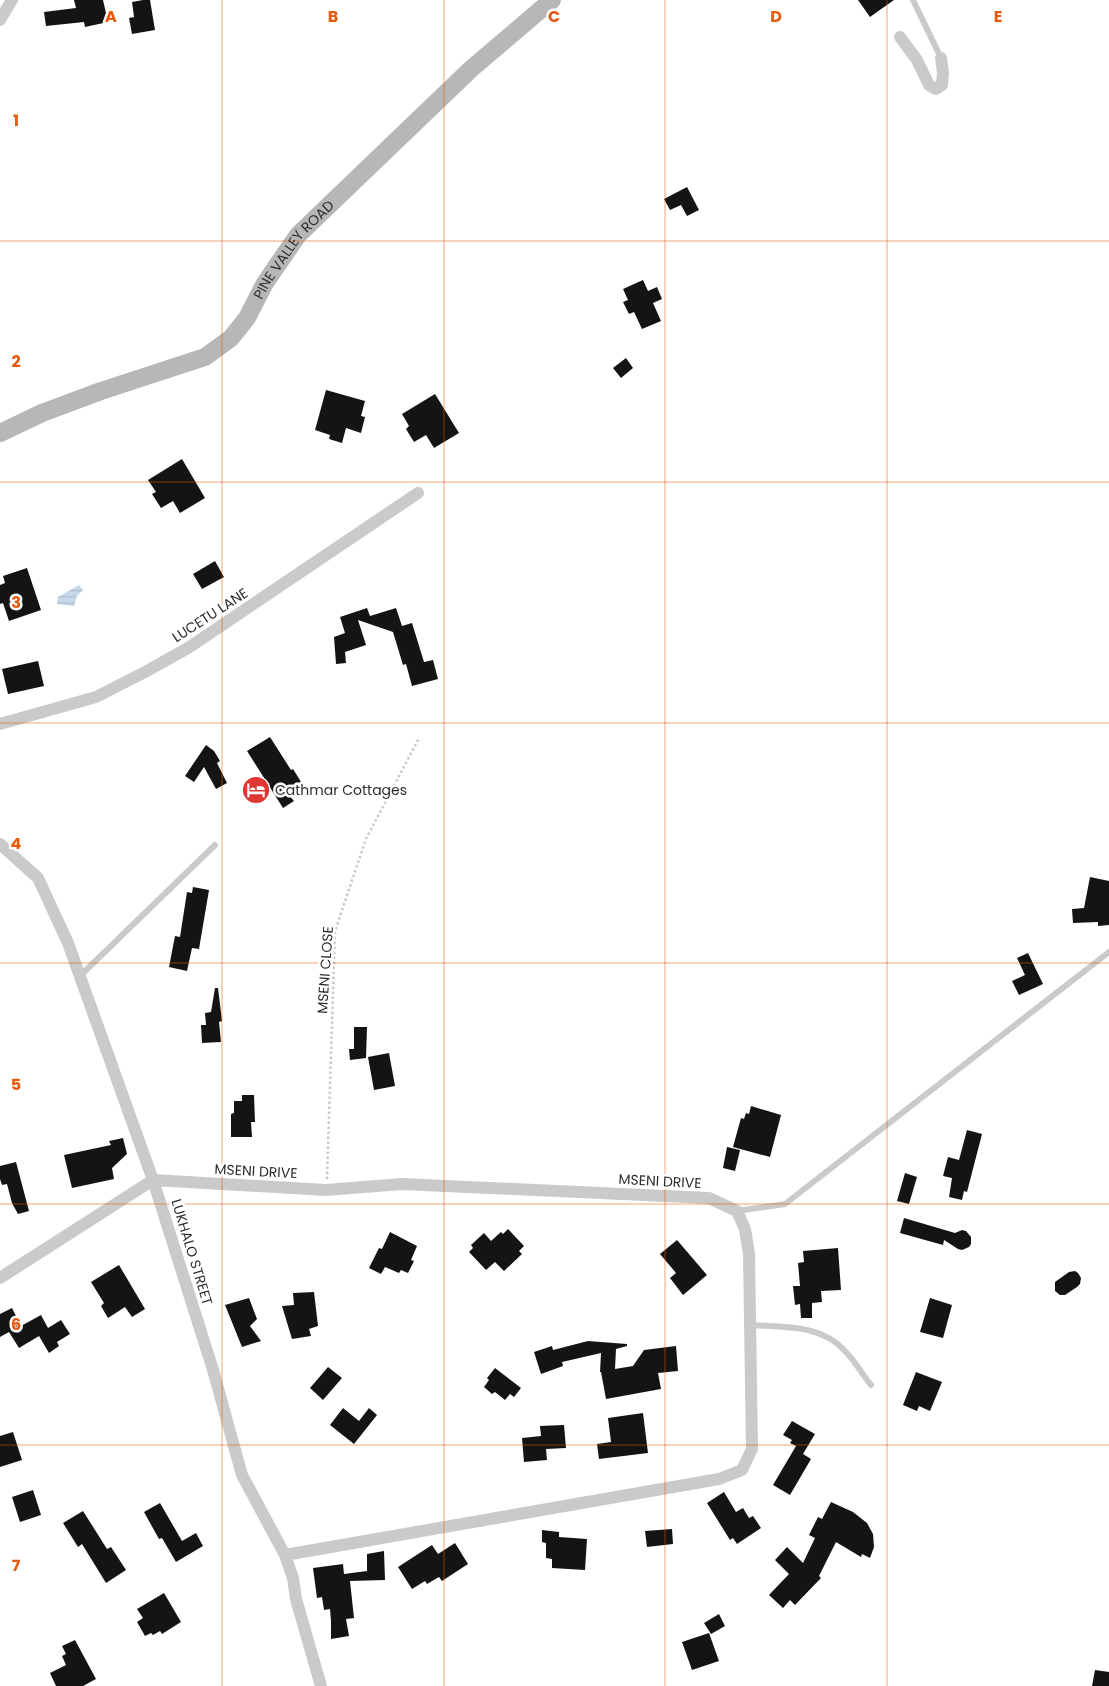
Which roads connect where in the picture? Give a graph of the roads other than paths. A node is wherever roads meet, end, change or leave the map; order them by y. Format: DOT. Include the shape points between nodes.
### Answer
graph roads {
  1 [pos="12,0"];
  2 [pos="552,0"];
  3 [pos="913,0"];
  4 [pos="0,20"];
  5 [pos="900,37"];
  6 [pos="941,58"];
  7 [pos="0,433"];
  8 [pos="418,493"];
  9 [pos="0,724"];
  10 [pos="0,844"];
  11 [pos="215,845"];
  12 [pos="1109,952"];
  13 [pos="80,976"];
  14 [pos="154,1180"];
  15 [pos="737,1211"];
  16 [pos="0,1278"];
  17 [pos="750,1325"];
  18 [pos="871,1385"];
  19 [pos="286,1555"];
  20 [pos="321,1686"];
  1 -- 4 [label="street"];
  2 -- 7 [label="main road, PINE VALLEY ROAD" via="471,70 298,235 265,283 247,318 231,338 206,357 101,391"];
  3 -- 6 [label="lane"];
  5 -- 6 [label="street" via="917,60 929,85 936,89 942,85"];
  8 -- 9 [label="street, LUCETU LANE" via="154,668 96,697"];
  10 -- 13 [label="street, LUKHALO STREET" via="38,878"];
  11 -- 13 [label="lane"];
  12 -- 15 [label="lane" via="785,1204"];
  13 -- 14 [label="street, LUKHALO STREET"];
  14 -- 15 [label="street, MSENI DRIVE" via="326,1190 402,1184 709,1198"];
  14 -- 16 [label="street"];
  14 -- 19 [label="street, LUKHALO STREET" via="242,1475"];
  15 -- 17 [label="street" via="745,1230 749,1254"];
  17 -- 18 [label="lane" via="823,1333 844,1350"];
  17 -- 19 [label="street" via="752,1449 742,1470 719,1480"];
  19 -- 20 [label="street, LUKHALO STREET"];
}
